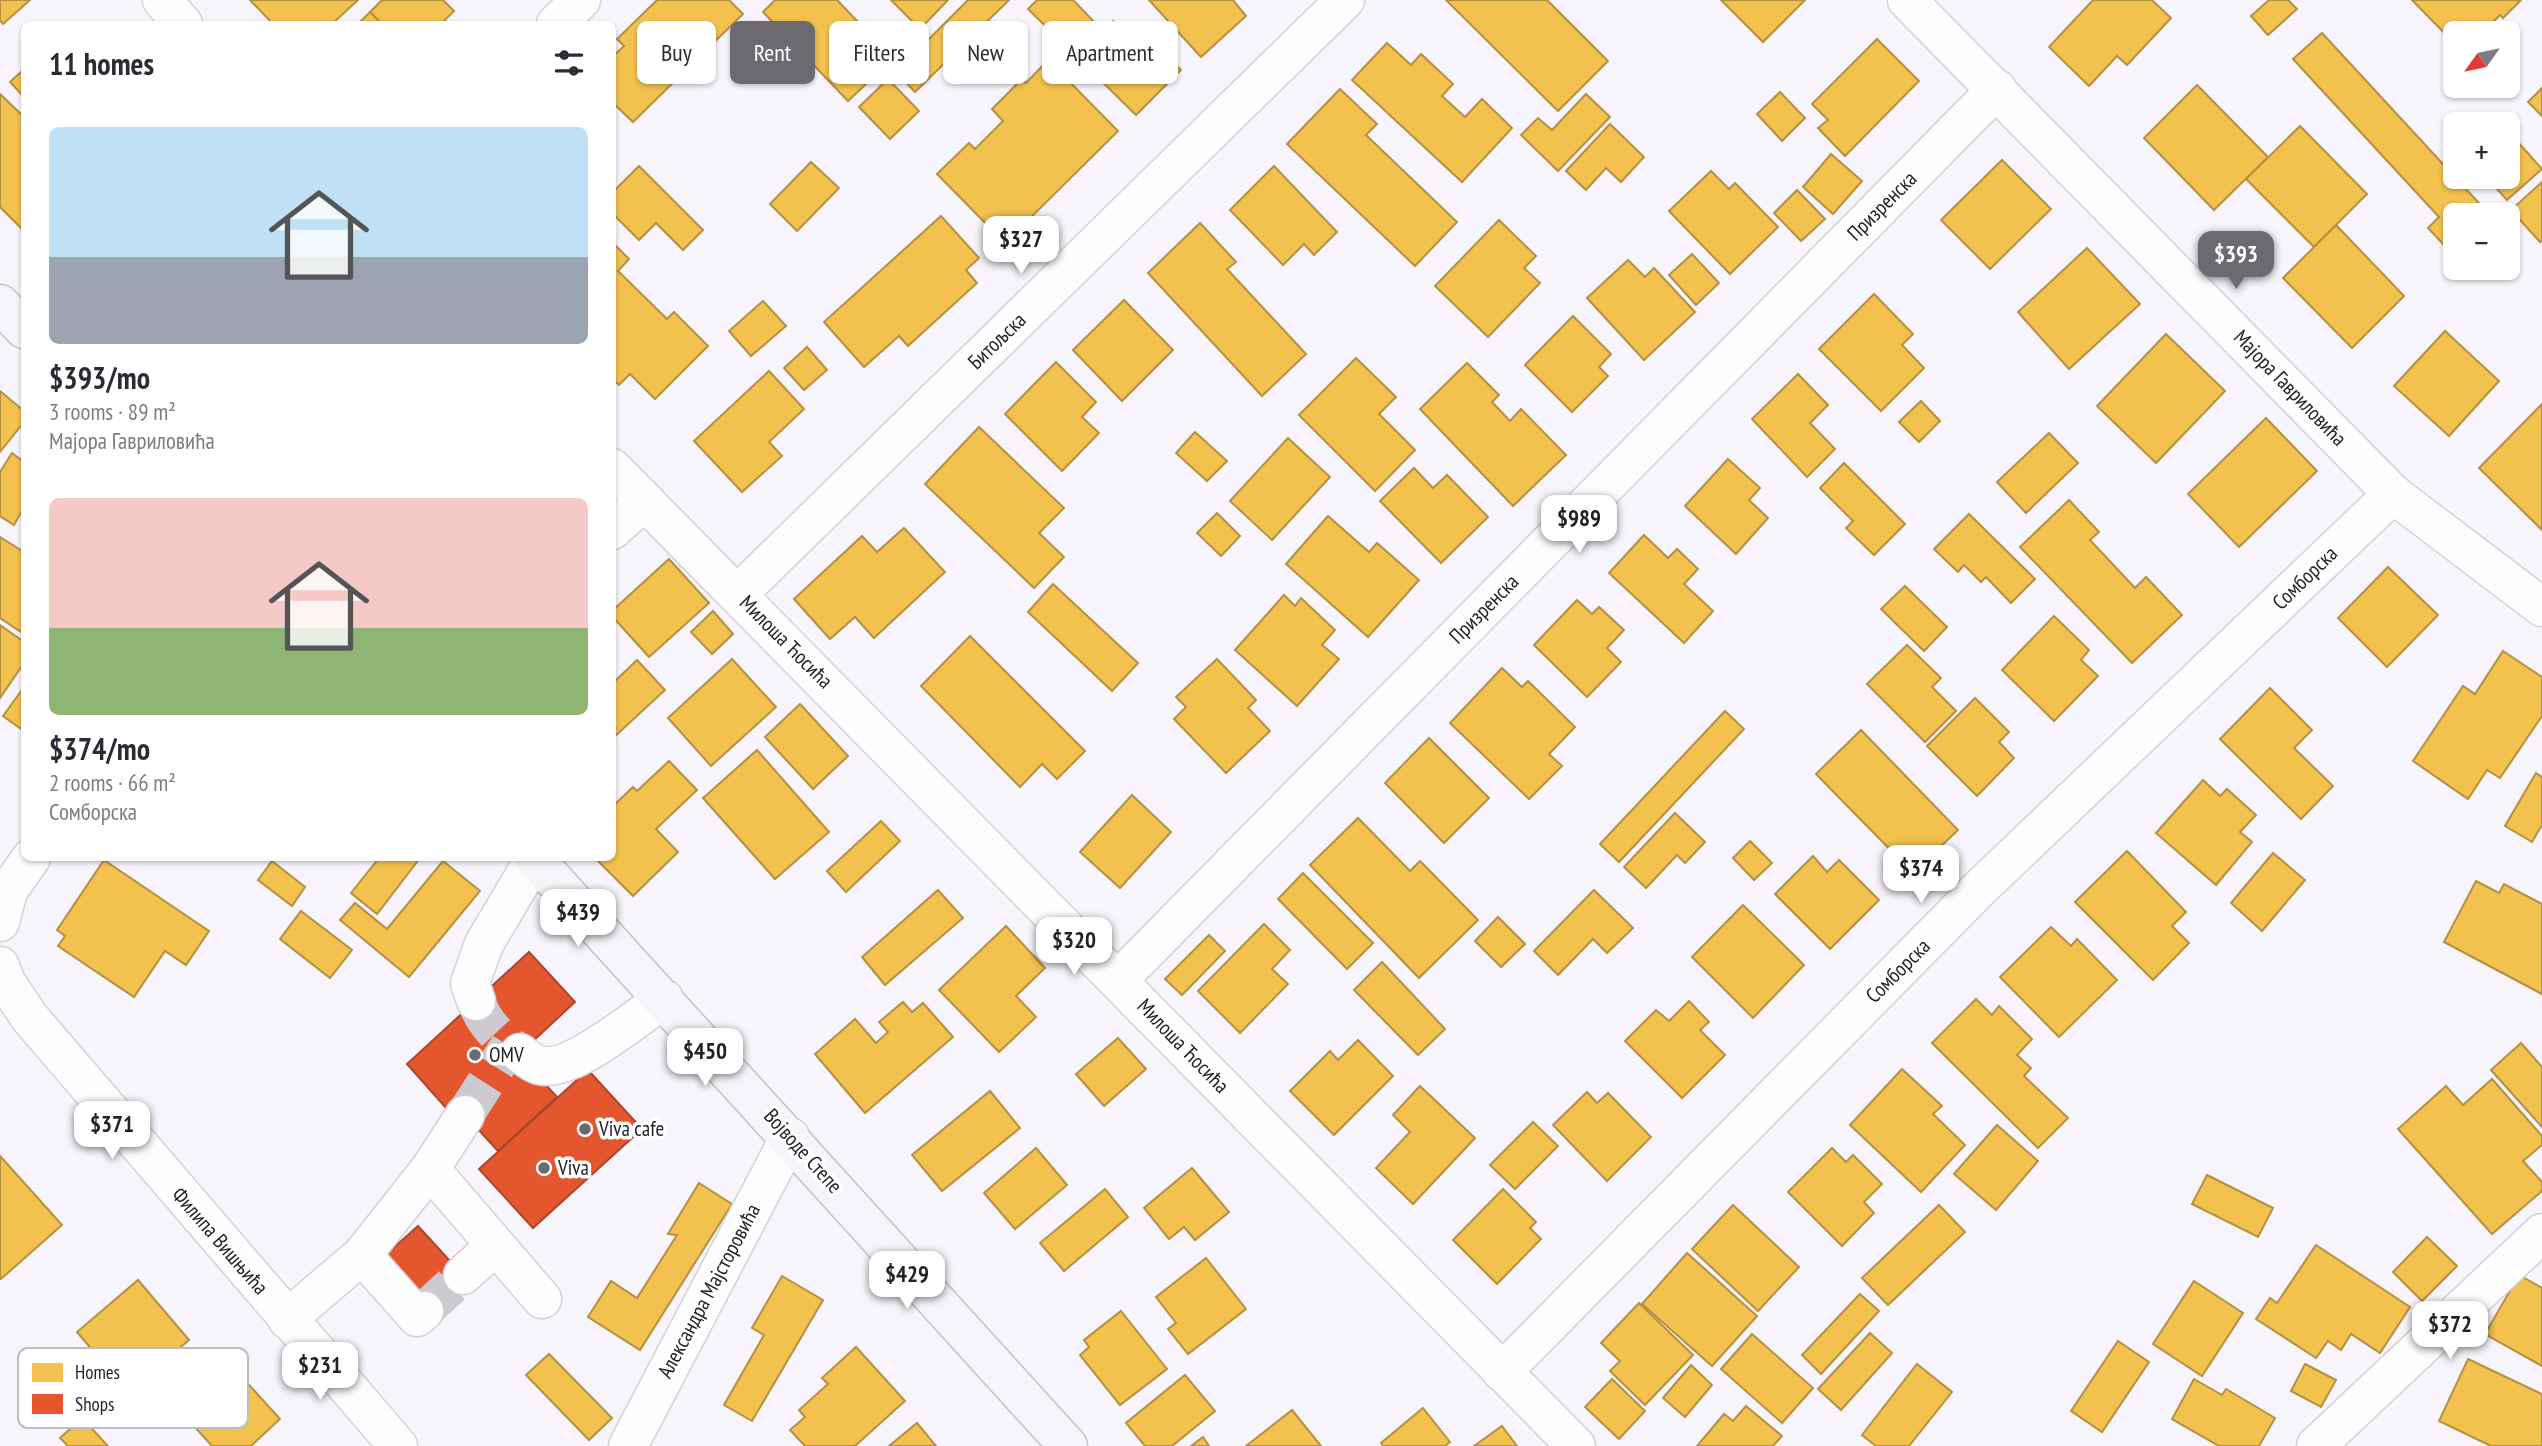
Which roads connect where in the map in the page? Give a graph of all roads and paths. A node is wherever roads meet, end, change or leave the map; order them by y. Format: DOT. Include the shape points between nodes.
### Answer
graph roads {
  1 [pos="162,0"];
  2 [pos="581,0"];
  3 [pos="1345,0"];
  4 [pos="1907,0"];
  5 [pos="180,21"];
  6 [pos="559,21"];
  7 [pos="1997,89"];
  8 [pos="0,304"];
  9 [pos="21,326"];
  10 [pos="616,472"];
  11 [pos="2393,494"];
  12 [pos="645,500"];
  13 [pos="616,526"];
  14 [pos="738,594"];
  15 [pos="2542,607"];
  16 [pos="29,861"];
  17 [pos="533,861"];
  18 [pos="538,861"];
  19 [pos="3,904"];
  20 [pos="0,966"];
  21 [pos="1118,980"];
  22 [pos="664,999"];
  23 [pos="476,1001"];
  24 [pos="520,1053"];
  25 [pos="465,1115"];
  26 [pos="790,1137"];
  27 [pos="430,1169"];
  28 [pos="2542,1233"];
  29 [pos="495,1246"];
  30 [pos="362,1255"];
  31 [pos="464,1275"];
  32 [pos="542,1299"];
  33 [pos="424,1311"];
  34 [pos="287,1319"];
  35 [pos="1502,1372"];
  36 [pos="2332,1440"];
  37 [pos="398,1446"];
  38 [pos="628,1446"];
  39 [pos="1068,1446"];
  40 [pos="1576,1446"];
  1 -- 5 [label="street"];
  2 -- 6 [label="street"];
  3 -- 14 [label="street, Битољска"];
  4 -- 7 [label="street, Мајора Гавриловића"];
  7 -- 11 [label="street, Мајора Гавриловића"];
  7 -- 21 [label="street, Призренска"];
  8 -- 9 [label="main road"];
  10 -- 12 [label="street, Милоша Ћосића"];
  11 -- 15 [label="street, Мајора Гавриловића"];
  11 -- 35 [label="street, Сомборска" via="1979,889"];
  12 -- 13 [label="street"];
  12 -- 14 [label="street, Милоша Ћосића"];
  14 -- 21 [label="street, Милоша Ћосића"];
  16 -- 19 [label="street"];
  17 -- 23 [label="street" via="484,944 470,983"];
  18 -- 22 [label="main road, Војводе Степе"];
  20 -- 34 [label="street, Филипа Вишњића" via="30,1018"];
  21 -- 35 [label="street, Милоша Ћосића"];
  22 -- 24 [label="street" via="577,1058 538,1065"];
  22 -- 26 [label="main road, Војводе Степе"];
  25 -- 27 [label="street"];
  26 -- 38 [label="street, Александра Мајсторовића"];
  26 -- 39 [label="main road, Војводе Степе"];
  27 -- 29 [label="street"];
  27 -- 30 [label="street"];
  28 -- 36 [label="street"];
  29 -- 31 [label="street"];
  29 -- 32 [label="street"];
  30 -- 33 [label="street" via="417,1317"];
  30 -- 34 [label="street"];
  34 -- 37 [label="street"];
  35 -- 40 [label="street, Милоша Ћосића"];
}
